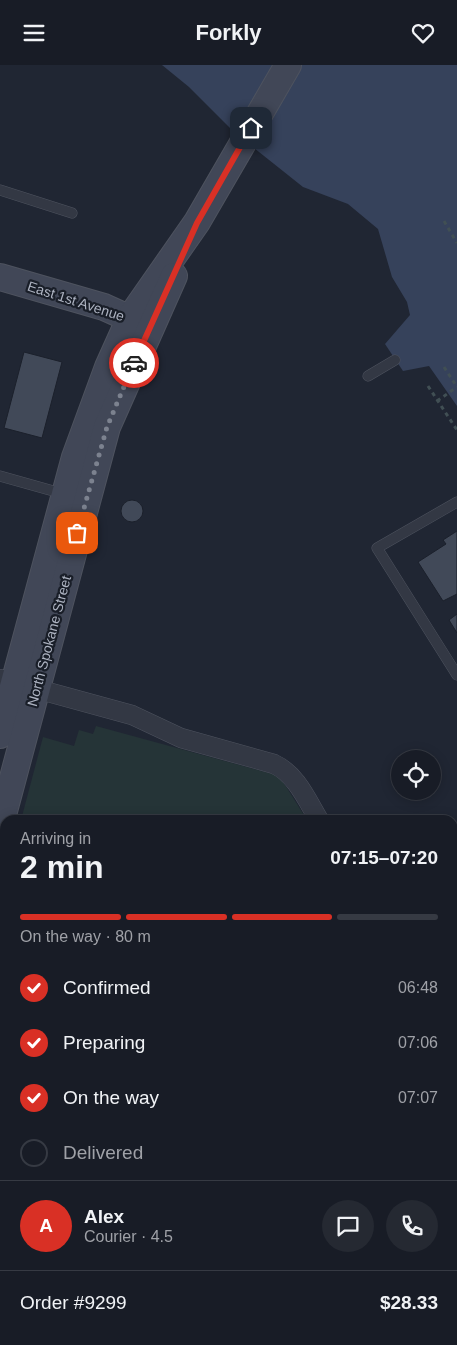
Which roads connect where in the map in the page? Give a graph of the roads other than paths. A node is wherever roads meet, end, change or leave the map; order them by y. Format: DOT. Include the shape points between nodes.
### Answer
graph roads {
  1 [pos="288,65"];
  2 [pos="0,190"];
  3 [pos="72,213"];
  4 [pos="0,277"];
  5 [pos="140,323"];
  6 [pos="395,360"];
  7 [pos="368,376"];
  8 [pos="0,476"];
  9 [pos="64,494"];
  10 [pos="457,502"];
  11 [pos="457,675"];
  12 [pos="17,684"];
  13 [pos="0,735"];
  14 [pos="1,815"];
  15 [pos="316,815"];
  1 -- 5 [label="main road, North Spokane Street"];
  2 -- 3 [label="lane"];
  4 -- 5 [label="main road, East 1st Avenue" via="98,305"];
  5 -- 9 [label="main road, North Spokane Street" via="94,401"];
  5 -- 12 [label="main road, North Spokane Street"];
  6 -- 7 [label="lane"];
  8 -- 9 [label="lane"];
  9 -- 12 [label="main road, North Spokane Street"];
  10 -- 11 [label="lane" via="377,548"];
  12 -- 13 [label="main road, North Spokane Street"];
  12 -- 14 [label="main road, North Spokane Street"];
  12 -- 15 [label="street" via="139,718 167,733 282,767 294,779"];
}
